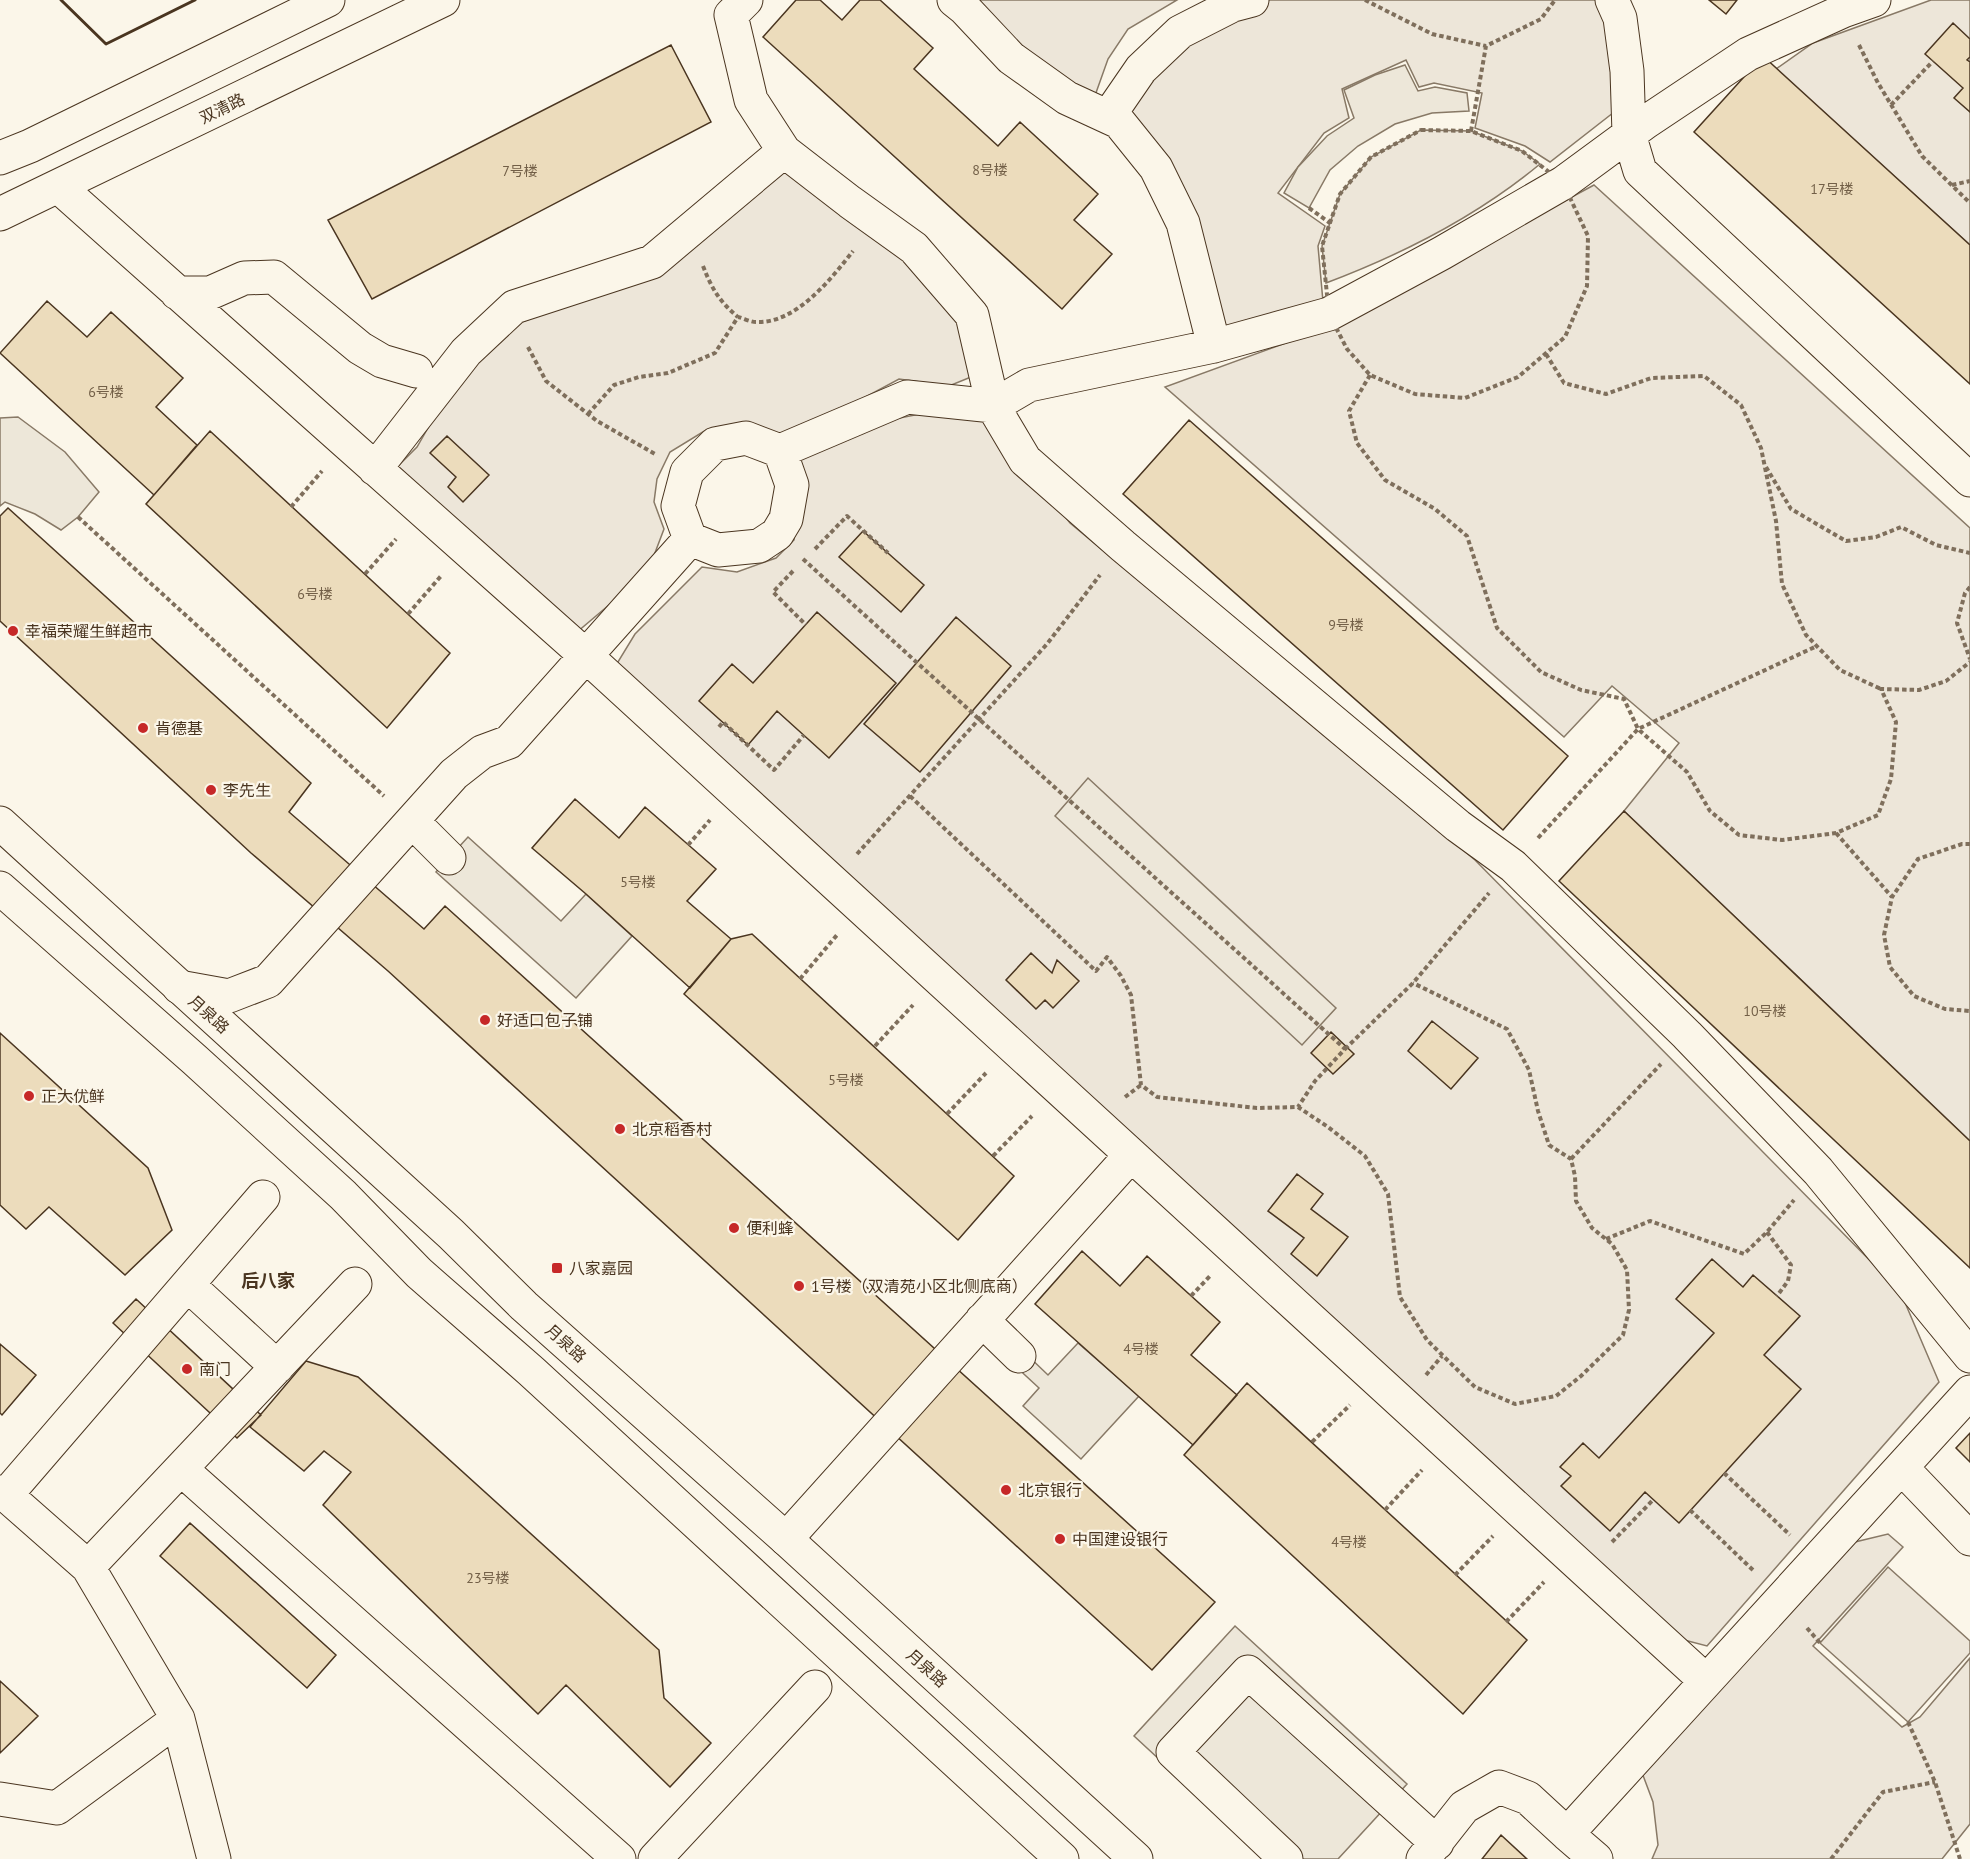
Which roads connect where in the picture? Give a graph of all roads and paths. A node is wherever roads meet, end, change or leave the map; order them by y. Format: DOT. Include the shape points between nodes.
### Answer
graph roads {
  1 [pos="328,0"];
  2 [pos="443,0"];
  3 [pos="746,0"];
  4 [pos="954,0"];
  5 [pos="1252,0"];
  6 [pos="1365,0"];
  7 [pos="1555,0"];
  8 [pos="1612,0"];
  9 [pos="1874,0"];
  10 [pos="1841,5"];
  11 [pos="1486,46"];
  12 [pos="1933,61"];
  13 [pos="1891,105"];
  14 [pos="1108,117"];
  15 [pos="1471,131"];
  16 [pos="1629,134"];
  17 [pos="784,151"];
  18 [pos="0,158"];
  19 [pos="1970,181"];
  20 [pos="1952,185"];
  21 [pos="59,187"];
  22 [pos="1970,203"];
  23 [pos="1309,208"];
  24 [pos="0,214"];
  25 [pos="876,221"];
  26 [pos="1330,223"];
  27 [pos="698,224"];
  28 [pos="177,293"];
  29 [pos="514,307"];
  30 [pos="738,317"];
  31 [pos="1214,346"];
  32 [pos="1546,354"];
  33 [pos="416,371"];
  34 [pos="1370,375"];
  35 [pos="993,406"];
  36 [pos="588,414"];
  37 [pos="347,444"];
  38 [pos="780,451"];
  39 [pos="1764,464"];
  40 [pos="375,469"];
  41 [pos="687,472"];
  42 [pos="1970,480"];
  43 [pos="291,507"];
  44 [pos="422,510"];
  45 [pos="78,517"];
  46 [pos="777,534"];
  47 [pos="690,539"];
  48 [pos="1123,546"];
  49 [pos="465,549"];
  50 [pos="888,553"];
  51 [pos="1970,553"];
  52 [pos="805,560"];
  53 [pos="365,574"];
  54 [pos="1970,587"];
  55 [pos="408,614"];
  56 [pos="806,625"];
  57 [pos="1816,646"];
  58 [pos="585,655"];
  59 [pos="1970,660"];
  60 [pos="1881,689"];
  61 [pos="979,719"];
  62 [pos="1638,729"];
  63 [pos="804,735"];
  64 [pos="695,755"];
  65 [pos="909,796"];
  66 [pos="412,821"];
  67 [pos="0,823"];
  68 [pos="1836,833"];
  69 [pos="1970,844"];
  70 [pos="449,858"];
  71 [pos="1513,866"];
  72 [pos="832,881"];
  73 [pos="0,888"];
  74 [pos="1892,897"];
  75 [pos="861,907"];
  76 [pos="938,978"];
  77 [pos="800,979"];
  78 [pos="1413,983"];
  79 [pos="179,987"];
  80 [pos="1970,1011"];
  81 [pos="1688,1035"];
  82 [pos="1012,1045"];
  83 [pos="874,1047"];
  84 [pos="1346,1049"];
  85 [pos="1059,1089"];
  86 [pos="1298,1107"];
  87 [pos="947,1114"];
  88 [pos="1131,1155"];
  89 [pos="993,1156"];
  90 [pos="1571,1159"];
  91 [pos="1818,1171"];
  92 [pos="263,1197"];
  93 [pos="1767,1232"];
  94 [pos="1606,1239"];
  95 [pos="355,1284"];
  96 [pos="188,1285"];
  97 [pos="1777,1296"];
  98 [pos="982,1320"];
  99 [pos="1019,1356"];
  100 [pos="1970,1356"];
  101 [pos="277,1367"];
  102 [pos="1377,1379"];
  103 [pos="1970,1392"];
  104 [pos="1312,1442"];
  105 [pos="1447,1444"];
  106 [pos="1902,1468"];
  107 [pos="181,1469"];
  108 [pos="1724,1473"];
  109 [pos="3,1494"];
  110 [pos="1653,1500"];
  111 [pos="1518,1509"];
  112 [pos="1385,1510"];
  113 [pos="1690,1510"];
  114 [pos="786,1539"];
  115 [pos="1970,1539"];
  116 [pos="1612,1542"];
  117 [pos="1569,1555"];
  118 [pos="1816,1560"];
  119 [pos="88,1567"];
  120 [pos="1455,1575"];
  121 [pos="1782,1597"];
  122 [pos="1506,1622"];
  123 [pos="1706,1681"];
  124 [pos="815,1687"];
  125 [pos="178,1719"];
  126 [pos="1908,1722"];
  127 [pos="1935,1782"];
  128 [pos="0,1799"];
  129 [pos="1567,1834"];
  130 [pos="1430,1851"];
  131 [pos="214,1859"];
  132 [pos="619,1859"];
  133 [pos="655,1859"];
  134 [pos="1062,1859"];
  135 [pos="1136,1859"];
  136 [pos="1286,1859"];
  137 [pos="1596,1859"];
  138 [pos="1831,1859"];
  139 [pos="1960,1859"];
  1 -- 18 [label="street"];
  2 -- 21 [label="street, 双清路"];
  3 -- 17 [label="street" via="731,15 751,100"];
  4 -- 14 [label="street" via="1011,58 1067,98"];
  5 -- 14 [label="street" via="1233,5 1180,32 1141,69"];
  6 -- 11 [label="path" via="1432,34"];
  7 -- 11 [label="path" via="1541,19"];
  8 -- 16 [label="street" via="1620,18 1627,71"];
  9 -- 10 [label="street"];
  10 -- 13 [label="path"];
  10 -- 16 [label="street" via="1748,54"];
  11 -- 15 [label="path"];
  12 -- 13 [label="path"];
  13 -- 20 [label="path" via="1922,156"];
  14 -- 31 [label="street" via="1119,122 1156,168 1183,223"];
  16 -- 31 [label="street" via="1563,183 1329,315"];
  16 -- 42 [label="street" via="1640,171"];
  17 -- 25 [label="street"];
  17 -- 27 [label="street"];
  19 -- 20 [label="path"];
  20 -- 22 [label="path"];
  21 -- 24 [label="street, 双清路"];
  21 -- 28 [label="street"];
  23 -- 26 [label="path"];
  25 -- 30 [label="path" via="842,265 801,307 775,319 756,322"];
  25 -- 35 [label="street" via="914,248 972,315"];
  27 -- 29 [label="street" via="652,262"];
  27 -- 30 [label="path" via="696,246 710,283 722,303"];
  28 -- 33 [label="street" via="210,293 244,278 274,277 360,348 382,361"];
  28 -- 37 [label="street"];
  29 -- 36 [label="path" via="520,333 546,381"];
  29 -- 40 [label="street" via="466,352"];
  30 -- 36 [label="path" via="715,353 668,373 614,385"];
  31 -- 35 [label="street" via="1029,385"];
  32 -- 39 [label="path" via="1564,383 1606,394 1651,378 1704,376 1741,405 1761,448"];
  34 -- 62 [label="path" via="1349,411 1357,443 1385,480 1435,509 1467,536 1497,628 1542,672 1581,690 1624,699"];
  35 -- 38 [label="street" via="907,397"];
  35 -- 48 [label="street" via="1025,460"];
  36 -- 41 [label="path"];
  37 -- 40 [label="street"];
  37 -- 43 [label="path"];
  38 -- 41 [label="street" via="746,438 715,444"];
  38 -- 46 [label="street" via="792,485 786,519"];
  39 -- 51 [label="path" via="1791,509 1846,541 1876,537 1901,527 1936,545"];
  39 -- 57 [label="path" via="1776,520 1782,584"];
  40 -- 44 [label="street"];
  41 -- 47 [label="street" via="678,506"];
  44 -- 49 [label="street"];
  44 -- 53 [label="path"];
  45 -- 66 [label="path"];
  46 -- 47 [label="street" via="759,546 718,550"];
  46 -- 52 [label="path"];
  47 -- 58 [label="street"];
  48 -- 61 [label="path" via="1047,644"];
  48 -- 71 [label="street" via="1458,826"];
  49 -- 55 [label="path"];
  49 -- 58 [label="street"];
  50 -- 52 [label="path" via="847,516"];
  52 -- 56 [label="path" via="773,592"];
  52 -- 61 [label="path"];
  54 -- 59 [label="path" via="1957,623"];
  57 -- 60 [label="path" via="1840,670"];
  57 -- 62 [label="path"];
  58 -- 64 [label="street"];
  58 -- 66 [label="street" via="509,742 482,752 454,774"];
  59 -- 60 [label="path" via="1946,681 1919,690"];
  60 -- 68 [label="path" via="1896,722 1891,778 1878,815"];
  61 -- 65 [label="path"];
  61 -- 84 [label="path"];
  62 -- 68 [label="path" via="1687,772 1710,811 1739,835 1782,840"];
  62 -- 71 [label="path"];
  63 -- 64 [label="path" via="774,770 723,722"];
  64 -- 72 [label="street"];
  65 -- 72 [label="path"];
  65 -- 86 [label="path" via="1096,971 1107,957 1131,995 1142,1085 1157,1097 1257,1108"];
  66 -- 70 [label="street"];
  66 -- 79 [label="street" via="268,981 229,996"];
  67 -- 79 [label="street, 月泉路"];
  68 -- 74 [label="path"];
  69 -- 74 [label="path" via="1918,859"];
  71 -- 78 [label="path"];
  71 -- 81 [label="street"];
  72 -- 75 [label="street"];
  73 -- 134 [label="street" via="308,1163 419,1273 531,1371"];
  74 -- 80 [label="path" via="1884,935 1890,967 1914,996 1945,1009"];
  75 -- 76 [label="street"];
  75 -- 77 [label="path"];
  76 -- 82 [label="street"];
  76 -- 83 [label="path"];
  78 -- 84 [label="path"];
  78 -- 90 [label="path" via="1507,1029 1529,1070 1549,1145"];
  79 -- 114 [label="street, 月泉路" via="525,1306"];
  81 -- 90 [label="path"];
  81 -- 91 [label="street"];
  82 -- 85 [label="street"];
  82 -- 87 [label="path"];
  84 -- 86 [label="path" via="1315,1081"];
  85 -- 88 [label="street"];
  85 -- 89 [label="path"];
  86 -- 94 [label="path" via="1365,1156 1388,1194 1400,1297 1427,1340 1474,1388 1515,1404 1556,1396 1623,1335 1629,1310 1627,1270"];
  88 -- 98 [label="street"];
  88 -- 102 [label="street"];
  90 -- 94 [label="path" via="1576,1201 1592,1228"];
  91 -- 93 [label="path"];
  91 -- 100 [label="street"];
  92 -- 96 [label="street"];
  93 -- 94 [label="path" via="1744,1254 1650,1221"];
  93 -- 97 [label="path" via="1791,1266 1788,1281"];
  95 -- 101 [label="street"];
  96 -- 101 [label="street"];
  96 -- 109 [label="street"];
  98 -- 99 [label="street"];
  98 -- 114 [label="street"];
  101 -- 107 [label="street"];
  102 -- 104 [label="path"];
  102 -- 105 [label="street"];
  103 -- 106 [label="street"];
  105 -- 111 [label="street"];
  105 -- 112 [label="path"];
  106 -- 115 [label="street"];
  106 -- 118 [label="street"];
  107 -- 119 [label="street"];
  107 -- 132 [label="street"];
  108 -- 118 [label="path"];
  109 -- 119 [label="street"];
  110 -- 116 [label="path"];
  111 -- 117 [label="street"];
  111 -- 120 [label="path"];
  113 -- 121 [label="path"];
  114 -- 135 [label="street, 月泉路"];
  117 -- 122 [label="path"];
  117 -- 123 [label="street"];
  118 -- 121 [label="street"];
  119 -- 125 [label="street"];
  121 -- 123 [label="street"];
  123 -- 129 [label="street"];
  124 -- 133 [label="street"];
  125 -- 128 [label="street" via="57,1808"];
  125 -- 131 [label="street"];
  126 -- 127 [label="path"];
  127 -- 138 [label="path" via="1883,1792"];
  127 -- 139 [label="path"];
  129 -- 130 [label="street" via="1528,1798 1499,1787 1464,1807"];
  129 -- 137 [label="street"];
  130 -- 136 [label="street" via="1248,1672 1173,1752"];
}
